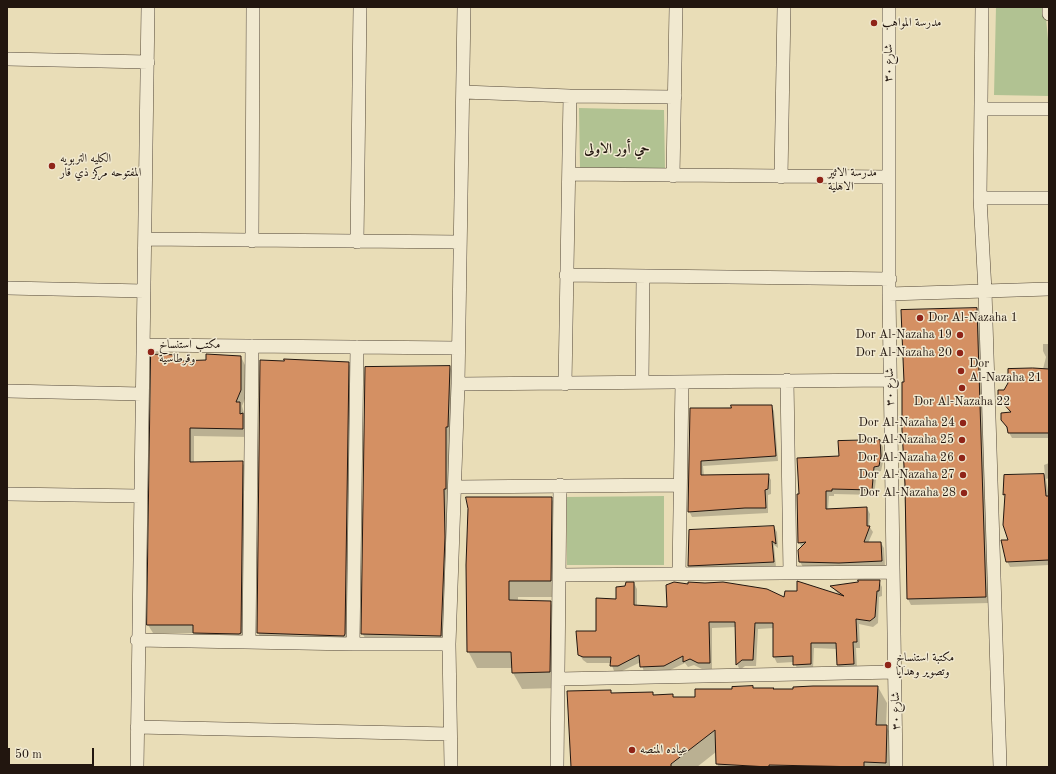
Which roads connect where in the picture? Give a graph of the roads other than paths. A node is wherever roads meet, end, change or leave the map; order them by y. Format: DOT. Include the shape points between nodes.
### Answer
graph roads {
  1 [pos="148,7"];
  2 [pos="253,7"];
  3 [pos="360,7"];
  4 [pos="464,7"];
  5 [pos="676,7"];
  6 [pos="784,7"];
  7 [pos="889,7"];
  8 [pos="982,7"];
  9 [pos="1049,7"];
  10 [pos="1049,14"];
  11 [pos="7,59"];
  12 [pos="148,62"];
  13 [pos="463,92"];
  14 [pos="570,96"];
  15 [pos="675,97"];
  16 [pos="982,109"];
  17 [pos="1049,109"];
  18 [pos="569,174"];
  19 [pos="674,176"];
  20 [pos="781,177"];
  21 [pos="889,177"];
  22 [pos="980,198"];
  23 [pos="1049,198"];
  24 [pos="145,239"];
  25 [pos="252,241"];
  26 [pos="357,242"];
  27 [pos="460,242"];
  28 [pos="566,275"];
  29 [pos="643,276"];
  30 [pos="890,278"];
  31 [pos="7,288"];
  32 [pos="1049,289"];
  33 [pos="144,291"];
  34 [pos="985,291"];
  35 [pos="889,294"];
  36 [pos="143,345"];
  37 [pos="252,346"];
  38 [pos="357,348"];
  39 [pos="458,348"];
  40 [pos="787,380"];
  41 [pos="890,380"];
  42 [pos="642,382"];
  43 [pos="682,382"];
  44 [pos="458,384"];
  45 [pos="565,384"];
  46 [pos="7,391"];
  47 [pos="142,394"];
  48 [pos="560,485"];
  49 [pos="679,485"];
  50 [pos="455,487"];
  51 [pos="7,494"];
  52 [pos="140,496"];
  53 [pos="893,572"];
  54 [pos="790,573"];
  55 [pos="678,574"];
  56 [pos="560,575"];
  57 [pos="138,640"];
  58 [pos="249,642"];
  59 [pos="353,644"];
  60 [pos="449,644"];
  61 [pos="895,672"];
  62 [pos="559,679"];
  63 [pos="137,727"];
  64 [pos="449,734"];
  65 [pos="137,767"];
  66 [pos="450,767"];
  67 [pos="557,767"];
  68 [pos="896,767"];
  69 [pos="1000,767"];
  1 -- 12 [label="street"];
  2 -- 25 [label="street"];
  3 -- 26 [label="street"];
  4 -- 13 [label="street"];
  5 -- 15 [label="street"];
  6 -- 20 [label="street"];
  7 -- 21 [label="street, شارع ٣٠"];
  8 -- 16 [label="street"];
  9 -- 10 [label="street"];
  11 -- 12 [label="street"];
  12 -- 24 [label="street"];
  13 -- 14 [label="street"];
  13 -- 27 [label="street"];
  14 -- 15 [label="street"];
  14 -- 18 [label="street"];
  15 -- 19 [label="street"];
  16 -- 17 [label="street"];
  16 -- 22 [label="street"];
  18 -- 19 [label="street"];
  18 -- 28 [label="street"];
  19 -- 20 [label="street"];
  20 -- 21 [label="street"];
  21 -- 30 [label="street, شارع ٣٠"];
  22 -- 23 [label="street"];
  22 -- 34 [label="street"];
  24 -- 25 [label="street"];
  24 -- 33 [label="street"];
  25 -- 26 [label="street"];
  26 -- 27 [label="street"];
  27 -- 39 [label="street"];
  28 -- 29 [label="street"];
  28 -- 45 [label="street"];
  29 -- 30 [label="street"];
  29 -- 42 [label="street"];
  30 -- 35 [label="street, شارع ٣٠"];
  31 -- 33 [label="street"];
  32 -- 34 [label="street"];
  33 -- 36 [label="street"];
  34 -- 35 [label="street"];
  34 -- 69 [label="street"];
  35 -- 41 [label="street, شارع ٣٠"];
  36 -- 37 [label="street"];
  36 -- 47 [label="street"];
  37 -- 38 [label="street"];
  37 -- 58 [label="street"];
  38 -- 39 [label="street"];
  38 -- 59 [label="street"];
  39 -- 44 [label="street"];
  40 -- 41 [label="street"];
  40 -- 43 [label="street"];
  40 -- 54 [label="street"];
  41 -- 53 [label="street, شارع ٣٠"];
  42 -- 43 [label="street"];
  42 -- 45 [label="street"];
  43 -- 49 [label="street"];
  44 -- 45 [label="street"];
  44 -- 50 [label="street"];
  46 -- 47 [label="street"];
  47 -- 52 [label="street"];
  48 -- 49 [label="street"];
  48 -- 50 [label="street"];
  48 -- 56 [label="street"];
  49 -- 55 [label="street"];
  50 -- 60 [label="street"];
  51 -- 52 [label="street"];
  52 -- 57 [label="street"];
  53 -- 54 [label="street"];
  53 -- 61 [label="street, شارع ٣٠"];
  54 -- 55 [label="street"];
  55 -- 56 [label="street"];
  56 -- 62 [label="street"];
  57 -- 58 [label="street"];
  57 -- 63 [label="street"];
  58 -- 59 [label="street"];
  59 -- 60 [label="street"];
  60 -- 64 [label="street"];
  61 -- 62 [label="street"];
  61 -- 68 [label="street, شارع ٣٠"];
  62 -- 67 [label="street"];
  63 -- 64 [label="street"];
  63 -- 65 [label="street"];
  64 -- 66 [label="street"];
}
